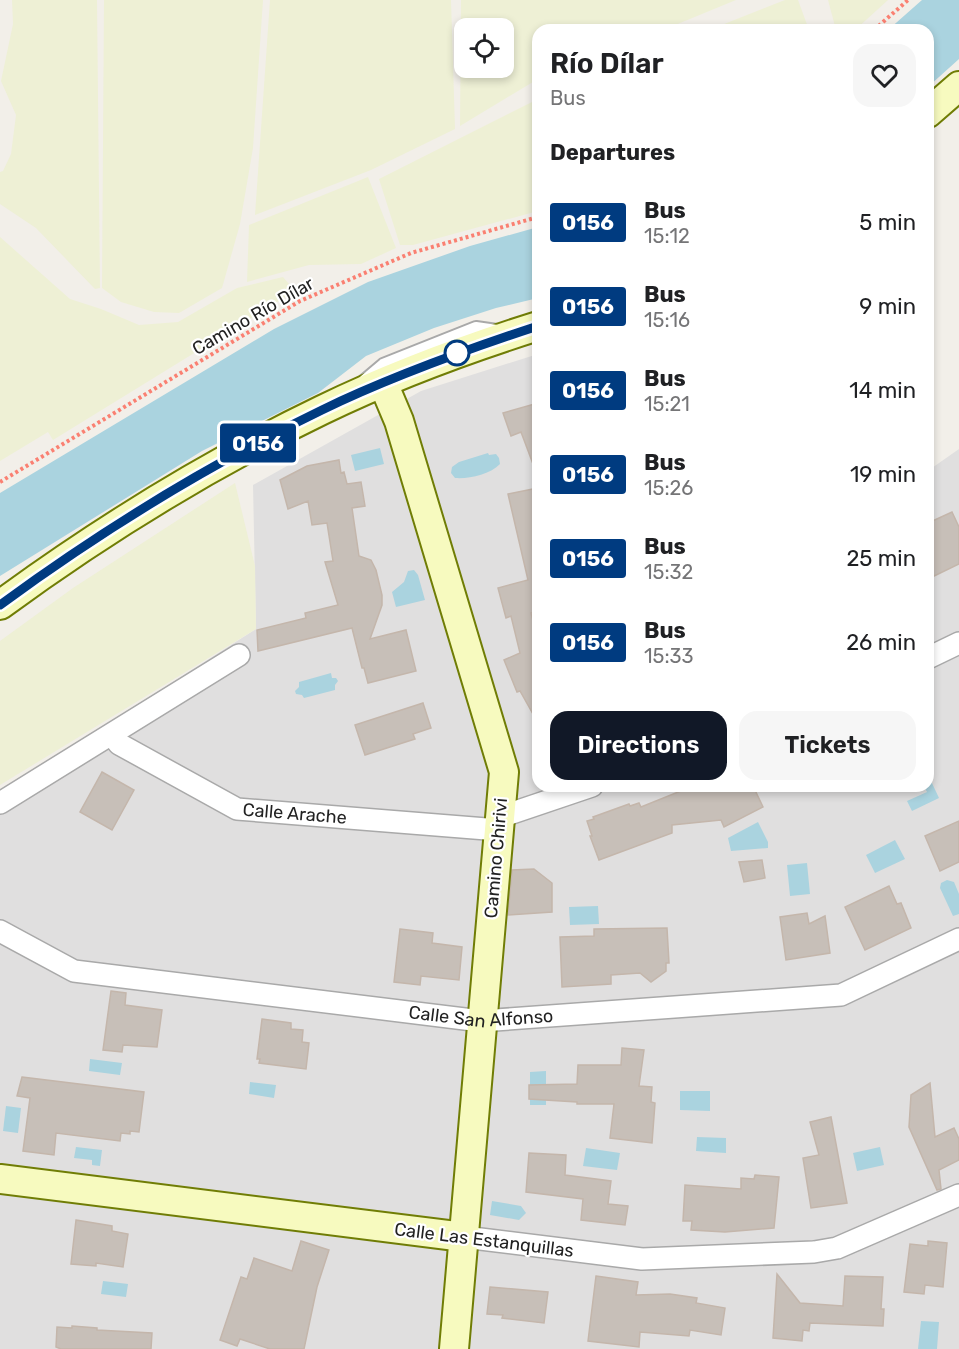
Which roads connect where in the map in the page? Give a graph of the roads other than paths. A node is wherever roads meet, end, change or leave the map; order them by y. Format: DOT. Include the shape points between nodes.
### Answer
graph roads {
  1 [pos="959,86"];
  2 [pos="934,108"];
  3 [pos="529,329"];
  4 [pos="383,383"];
  5 [pos="334,404"];
  6 [pos="0,605"];
  7 [pos="959,643"];
  8 [pos="239,655"];
  9 [pos="934,655"];
  10 [pos="112,735"];
  11 [pos="577,792"];
  12 [pos="0,803"];
  13 [pos="499,824"];
  14 [pos="0,931"];
  15 [pos="959,939"];
  16 [pos="481,1021"];
  17 [pos="0,1179"];
  18 [pos="959,1195"];
  19 [pos="464,1237"];
  20 [pos="454,1349"];
  1 -- 2 [label="street"];
  3 -- 4 [label="street"];
  3 -- 5 [label="lane" via="476,327 383,364"];
  4 -- 5 [label="street"];
  4 -- 13 [label="street, Camino Chirivi" via="399,422 504,772"];
  5 -- 6 [label="street" via="151,504"];
  7 -- 9 [label="street"];
  8 -- 10 [label="street"];
  10 -- 12 [label="street"];
  10 -- 13 [label="street, Calle Arache" via="118,744 237,809"];
  11 -- 13 [label="street, Calle Arache"];
  13 -- 16 [label="street, Camino Chirivi"];
  14 -- 16 [label="street, Calle San Alfonso" via="74,971"];
  15 -- 16 [label="street, Calle San Alfonso" via="841,995"];
  16 -- 19 [label="street, Camino Chirivi"];
  17 -- 19 [label="street, Calle Las Estanquillas"];
  18 -- 19 [label="street, Calle Las Estanquillas" via="837,1248 814,1252 642,1259"];
  19 -- 20 [label="street, Camino Chirivi"];
}
